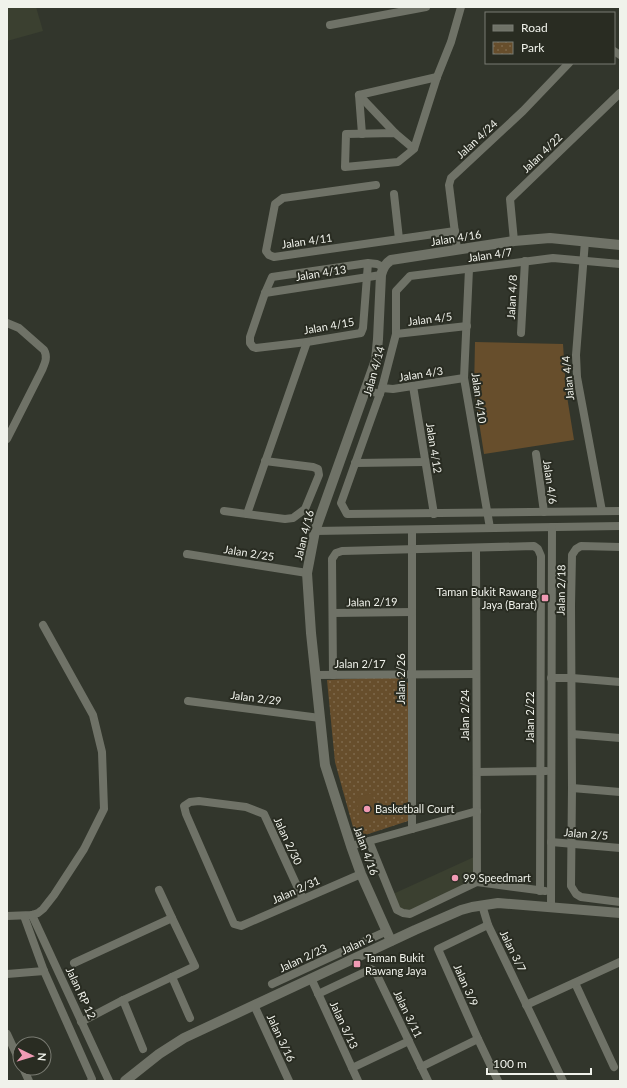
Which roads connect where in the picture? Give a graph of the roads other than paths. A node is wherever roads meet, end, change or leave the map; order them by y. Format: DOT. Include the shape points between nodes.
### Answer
graph roads {
  1 [pos="426,7"];
  2 [pos="461,7"];
  3 [pos="330,25"];
  4 [pos="568,64"];
  5 [pos="437,77"];
  6 [pos="620,93"];
  7 [pos="359,95"];
  8 [pos="362,134"];
  9 [pos="395,134"];
  10 [pos="414,149"];
  11 [pos="376,185"];
  12 [pos="394,194"];
  13 [pos="455,230"];
  14 [pos="400,239"];
  15 [pos="514,241"];
  16 [pos="585,241"];
  17 [pos="620,245"];
  18 [pos="457,250"];
  19 [pos="584,260"];
  20 [pos="525,261"];
  21 [pos="368,263"];
  22 [pos="620,264"];
  23 [pos="469,269"];
  24 [pos="382,271"];
  25 [pos="368,277"];
  26 [pos="403,283"];
  27 [pos="265,293"];
  28 [pos="7,323"];
  29 [pos="467,326"];
  30 [pos="521,333"];
  31 [pos="396,334"];
  32 [pos="307,342"];
  33 [pos="464,378"];
  34 [pos="413,386"];
  35 [pos="366,390"];
  36 [pos="381,391"];
  37 [pos="7,439"];
  38 [pos="536,454"];
  39 [pos="265,461"];
  40 [pos="425,462"];
  41 [pos="355,463"];
  42 [pos="620,510"];
  43 [pos="224,511"];
  44 [pos="602,511"];
  45 [pos="544,512"];
  46 [pos="488,513"];
  47 [pos="247,514"];
  48 [pos="434,514"];
  49 [pos="620,526"];
  50 [pos="552,527"];
  51 [pos="490,528"];
  52 [pos="412,530"];
  53 [pos="315,531"];
  54 [pos="620,547"];
  55 [pos="476,548"];
  56 [pos="412,549"];
  57 [pos="188,554"];
  58 [pos="307,573"];
  59 [pos="412,612"];
  60 [pos="333,613"];
  61 [pos="43,625"];
  62 [pos="412,674"];
  63 [pos="476,674"];
  64 [pos="315,675"];
  65 [pos="333,675"];
  66 [pos="551,678"];
  67 [pos="572,678"];
  68 [pos="620,682"];
  69 [pos="188,701"];
  70 [pos="320,718"];
  71 [pos="572,734"];
  72 [pos="620,738"];
  73 [pos="540,771"];
  74 [pos="551,771"];
  75 [pos="477,772"];
  76 [pos="572,788"];
  77 [pos="620,792"];
  78 [pos="477,812"];
  79 [pos="412,829"];
  80 [pos="369,841"];
  81 [pos="551,842"];
  82 [pos="571,843"];
  83 [pos="350,846"];
  84 [pos="620,848"];
  85 [pos="361,874"];
  86 [pos="477,882"];
  87 [pos="159,890"];
  88 [pos="540,891"];
  89 [pos="551,892"];
  90 [pos="303,899"];
  91 [pos="620,902"];
  92 [pos="482,905"];
  93 [pos="551,907"];
  94 [pos="620,913"];
  95 [pos="32,915"];
  96 [pos="7,916"];
  97 [pos="24,916"];
  98 [pos="172,918"];
  99 [pos="488,925"];
  100 [pos="241,926"];
  101 [pos="387,931"];
  102 [pos="391,941"];
  103 [pos="620,962"];
  104 [pos="74,963"];
  105 [pos="44,971"];
  106 [pos="7,974"];
  107 [pos="172,977"];
  108 [pos="311,978"];
  109 [pos="574,983"];
  110 [pos="272,984"];
  111 [pos="318,994"];
  112 [pos="123,1000"];
  113 [pos="254,1005"];
  114 [pos="526,1005"];
  115 [pos="190,1018"];
  116 [pos="81,1022"];
  117 [pos="7,1034"];
  118 [pos="478,1040"];
  119 [pos="409,1041"];
  120 [pos="12,1045"];
  121 [pos="143,1049"];
  122 [pos="421,1067"];
  123 [pos="614,1067"];
  124 [pos="352,1068"];
  125 [pos="91,1081"];
  126 [pos="109,1081"];
  127 [pos="125,1081"];
  128 [pos="289,1081"];
  129 [pos="358,1081"];
  130 [pos="428,1081"];
  131 [pos="498,1081"];
  132 [pos="563,1081"];
  1 -- 3 [label="street"];
  2 -- 5 [label="street"];
  4 -- 13 [label="street, Jalan 4/24" via="523,111 451,178 449,185"];
  5 -- 7 [label="street"];
  5 -- 10 [label="street"];
  6 -- 15 [label="street, Jalan 4/22" via="510,199"];
  7 -- 8 [label="street"];
  7 -- 9 [label="street"];
  8 -- 9 [label="street"];
  8 -- 10 [label="street" via="346,134 345,167 398,162"];
  9 -- 10 [label="street"];
  11 -- 14 [label="street, Jalan 4/11" via="283,198 275,204 266,251 274,257"];
  12 -- 14 [label="street"];
  13 -- 14 [label="street, Jalan 4/11"];
  13 -- 18 [label="street, Jalan 4/24"];
  15 -- 16 [label="street, Jalan 4/16" via="550,238"];
  15 -- 18 [label="street, Jalan 4/16"];
  16 -- 17 [label="street, Jalan 4/16"];
  16 -- 19 [label="street, Jalan 4/4"];
  18 -- 24 [label="street, Jalan 4/16" via="391,260"];
  19 -- 20 [label="street, Jalan 4/7" via="553,258"];
  19 -- 22 [label="street, Jalan 4/7"];
  19 -- 44 [label="street, Jalan 4/4" via="576,355 577,377"];
  20 -- 23 [label="street, Jalan 4/7"];
  20 -- 30 [label="street, Jalan 4/8"];
  21 -- 24 [label="street" via="376,264"];
  21 -- 25 [label="street, Jalan 4/15"];
  21 -- 27 [label="street" via="272,277"];
  23 -- 26 [label="street, Jalan 4/7" via="410,276"];
  23 -- 29 [label="street, Jalan 4/10"];
  24 -- 25 [label="street, Jalan 4/13"];
  24 -- 35 [label="street, Jalan 4/16" via="376,360"];
  25 -- 27 [label="street, Jalan 4/13"];
  25 -- 32 [label="street, Jalan 4/15" via="362,332"];
  26 -- 31 [label="street, Jalan 4/14" via="396,290"];
  27 -- 32 [label="street, Jalan 4/15" via="250,337 253,347"];
  28 -- 37 [label="street" via="20,328 46,354 42,370"];
  29 -- 31 [label="street, Jalan 4/5"];
  29 -- 33 [label="street, Jalan 4/10"];
  31 -- 36 [label="street, Jalan 4/14"];
  32 -- 39 [label="street"];
  33 -- 34 [label="street, Jalan 4/3"];
  33 -- 46 [label="street, Jalan 4/10"];
  34 -- 36 [label="street, Jalan 4/3"];
  34 -- 40 [label="street, Jalan 4/12"];
  35 -- 36 [label="street, Jalan 4/3"];
  35 -- 53 [label="street, Jalan 4/16"];
  36 -- 41 [label="street, Jalan 4/14"];
  38 -- 45 [label="street, Jalan 4/6"];
  39 -- 47 [label="street"];
  39 -- 47 [label="street" via="313,467 318,469 319,475 305,509 293,518"];
  40 -- 41 [label="street"];
  40 -- 48 [label="street, Jalan 4/12"];
  41 -- 48 [label="street, Jalan 4/14" via="341,503 347,514"];
  42 -- 44 [label="street"];
  43 -- 47 [label="street"];
  44 -- 45 [label="street"];
  45 -- 46 [label="street"];
  46 -- 48 [label="street"];
  46 -- 51 [label="street, Jalan 4/10"];
  49 -- 50 [label="street"];
  50 -- 51 [label="street"];
  50 -- 66 [label="street"];
  51 -- 52 [label="street"];
  52 -- 53 [label="street"];
  52 -- 56 [label="street, Jalan 2/26"];
  53 -- 58 [label="street, Jalan 4/16"];
  54 -- 67 [label="street, Jalan 2/18" via="581,546 572,554"];
  55 -- 56 [label="street"];
  55 -- 63 [label="street, Jalan 2/24"];
  55 -- 73 [label="street, Jalan 2/22" via="534,546 541,556"];
  56 -- 59 [label="street, Jalan 2/26"];
  56 -- 60 [label="street" via="336,553 332,559"];
  57 -- 58 [label="street, Jalan 2/25"];
  58 -- 64 [label="street, Jalan 4/16"];
  59 -- 60 [label="street, Jalan 2/19"];
  59 -- 62 [label="street, Jalan 2/26"];
  60 -- 65 [label="street"];
  61 -- 95 [label="street" via="93,715 102,752 104,809 84,849 54,896 43,909"];
  62 -- 63 [label="street, Jalan 2/17"];
  62 -- 65 [label="street, Jalan 2/17"];
  62 -- 79 [label="street, Jalan 2/26"];
  63 -- 75 [label="street, Jalan 2/24"];
  64 -- 65 [label="street, Jalan 2/17"];
  64 -- 70 [label="street, Jalan 4/16"];
  66 -- 67 [label="street"];
  66 -- 74 [label="street"];
  67 -- 68 [label="street"];
  67 -- 71 [label="street, Jalan 2/18"];
  69 -- 70 [label="street, Jalan 2/29"];
  70 -- 83 [label="street, Jalan 4/16" via="325,765"];
  71 -- 72 [label="street"];
  71 -- 76 [label="street, Jalan 2/18"];
  73 -- 74 [label="street"];
  73 -- 75 [label="street"];
  73 -- 88 [label="street, Jalan 2/22"];
  74 -- 81 [label="street"];
  75 -- 78 [label="street, Jalan 2/24"];
  76 -- 77 [label="street"];
  76 -- 82 [label="street, Jalan 2/18"];
  78 -- 79 [label="street"];
  78 -- 86 [label="street, Jalan 2/24"];
  79 -- 80 [label="street"];
  80 -- 83 [label="street"];
  80 -- 86 [label="street" via="397,910 403,913 410,914"];
  81 -- 82 [label="street, Jalan 2/5"];
  81 -- 89 [label="street"];
  82 -- 84 [label="street, Jalan 2/5"];
  82 -- 91 [label="street, Jalan 2/18" via="573,891 581,897"];
  83 -- 85 [label="street, Jalan 4/16"];
  85 -- 90 [label="street, Jalan 2/31"];
  85 -- 101 [label="street, Jalan 4/16"];
  86 -- 88 [label="street"];
  87 -- 98 [label="street"];
  88 -- 89 [label="street"];
  89 -- 93 [label="street"];
  90 -- 100 [label="street, Jalan 2/31"];
  90 -- 100 [label="street, Jalan 2/30" via="264,814 246,807 190,802 184,806 186,814 234,924"];
  92 -- 93 [label="street, Jalan 2" via="498,903"];
  92 -- 99 [label="street, Jalan 3/7"];
  92 -- 102 [label="street, Jalan 2" via="461,910"];
  93 -- 94 [label="street, Jalan 2"];
  95 -- 97 [label="street"];
  95 -- 116 [label="street, Jalan RP 12"];
  96 -- 97 [label="street"];
  97 -- 105 [label="street"];
  98 -- 104 [label="street"];
  98 -- 107 [label="street" via="195,966"];
  99 -- 114 [label="street, Jalan 3/7"];
  99 -- 118 [label="street, Jalan 3/9" via="438,949"];
  101 -- 102 [label="street, Jalan 4/16"];
  101 -- 110 [label="street, Jalan 2/23"];
  102 -- 108 [label="street, Jalan 2"];
  103 -- 109 [label="street"];
  105 -- 106 [label="street"];
  105 -- 125 [label="street" via="92,1078"];
  107 -- 112 [label="street"];
  107 -- 115 [label="street"];
  108 -- 111 [label="street, Jalan 3/13"];
  108 -- 113 [label="street, Jalan 2"];
  109 -- 114 [label="street"];
  109 -- 123 [label="street"];
  111 -- 119 [label="street, Jalan 3/11" via="373,970"];
  111 -- 124 [label="street, Jalan 3/13"];
  112 -- 116 [label="street"];
  112 -- 121 [label="street"];
  113 -- 127 [label="street, Jalan 2" via="184,1038"];
  113 -- 128 [label="street, Jalan 3/16"];
  114 -- 132 [label="street, Jalan 3/7"];
  116 -- 126 [label="street, Jalan RP 12"];
  117 -- 120 [label="street"];
  118 -- 122 [label="street"];
  118 -- 131 [label="street, Jalan 3/9"];
  119 -- 122 [label="street, Jalan 3/11"];
  119 -- 124 [label="street"];
  122 -- 130 [label="street, Jalan 3/11"];
  124 -- 129 [label="street, Jalan 3/13"];
}
